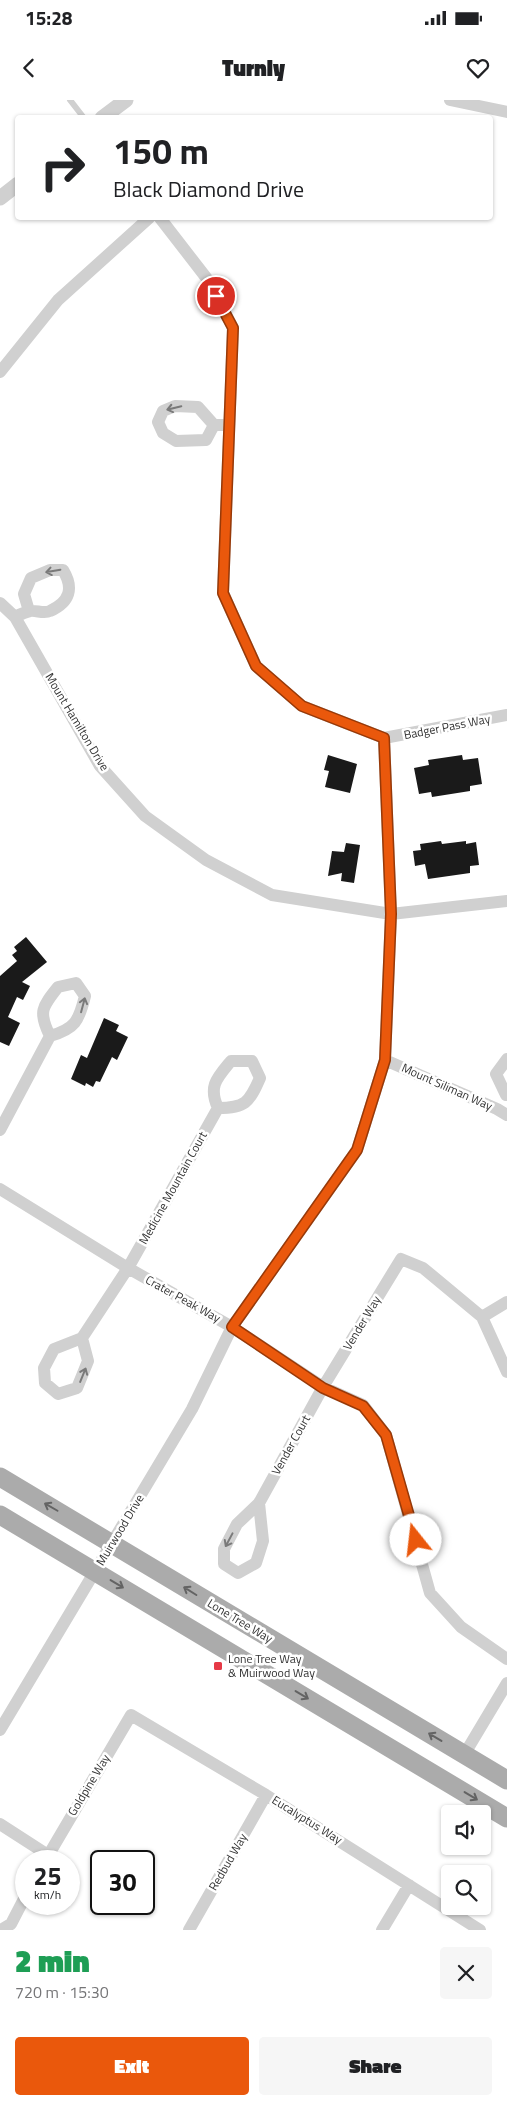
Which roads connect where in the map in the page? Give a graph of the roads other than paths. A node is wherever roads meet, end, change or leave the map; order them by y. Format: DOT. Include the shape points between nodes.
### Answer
graph roads {
  1 [pos="70,100"];
  2 [pos="126,100"];
  3 [pos="450,100"];
  4 [pos="507,112"];
  5 [pos="82,115"];
  6 [pos="106,115"];
  7 [pos="15,186"];
  8 [pos="0,198"];
  9 [pos="147,220"];
  10 [pos="162,220"];
  11 [pos="0,372"];
  12 [pos="214,425"];
  13 [pos="229,425"];
  14 [pos="0,602"];
  15 [pos="30,611"];
  16 [pos="15,617"];
  17 [pos="507,715"];
  18 [pos="384,738"];
  19 [pos="507,901"];
  20 [pos="391,914"];
  21 [pos="50,1036"];
  22 [pos="507,1058"];
  23 [pos="385,1060"];
  24 [pos="507,1095"];
  25 [pos="218,1108"];
  26 [pos="502,1112"];
  27 [pos="0,1130"];
  28 [pos="0,1189"];
  29 [pos="128,1268"];
  30 [pos="507,1302"];
  31 [pos="482,1317"];
  32 [pos="232,1327"];
  33 [pos="82,1338"];
  34 [pos="507,1372"];
  35 [pos="323,1388"];
  36 [pos="0,1477"];
  37 [pos="259,1503"];
  38 [pos="0,1515"];
  39 [pos="112,1543"];
  40 [pos="95,1571"];
  41 [pos="507,1659"];
  42 [pos="507,1683"];
  43 [pos="131,1715"];
  44 [pos="0,1730"];
  45 [pos="464,1755"];
  46 [pos="507,1780"];
  47 [pos="266,1795"];
  48 [pos="507,1818"];
  49 [pos="0,1824"];
  50 [pos="35,1850"];
  51 [pos="51,1850"];
  52 [pos="409,1885"];
  53 [pos="15,1915"];
  54 [pos="8,1928"];
  55 [pos="190,1930"];
  56 [pos="382,1930"];
  57 [pos="480,1930"];
  1 -- 5 [label="lane"];
  2 -- 6 [label="street"];
  3 -- 4 [label="street"];
  7 -- 8 [label="street"];
  9 -- 11 [label="street" via="58,300"];
  10 -- 13 [label="street" via="208,280 233,328"];
  12 -- 13 [label="street"];
  13 -- 18 [label="street" via="223,593 256,666 302,706"];
  14 -- 16 [label="street, Mount Hamilton Drive"];
  15 -- 16 [label="street"];
  16 -- 20 [label="street, Mount Hamilton Drive" via="100,766 145,816 206,860 272,895"];
  17 -- 18 [label="street, Badger Pass Way"];
  18 -- 20 [label="street, Muirwood Drive"];
  19 -- 20 [label="street, Mount Hamilton Drive"];
  20 -- 23 [label="street, Muirwood Drive"];
  21 -- 27 [label="street"];
  22 -- 24 [label="street" via="496,1074"];
  23 -- 26 [label="street, Mount Siliman Way"];
  23 -- 32 [label="street, Muirwood Drive" via="357,1150"];
  24 -- 26 [label="street"];
  25 -- 29 [label="street, Medicine Mountain Court"];
  28 -- 29 [label="street, Crater Peak Way"];
  29 -- 32 [label="street, Crater Peak Way"];
  29 -- 33 [label="street, Medicine Mountain Court"];
  30 -- 31 [label="street"];
  31 -- 34 [label="street"];
  31 -- 35 [label="street, Vender Way" via="423,1268 401,1259"];
  32 -- 35 [label="street, Crater Peak Way"];
  32 -- 39 [label="street, Muirwood Drive" via="192,1409"];
  33 -- 33 [label="street, one-way" via="54,1349 44,1368 45,1383 58,1394 77,1388 88,1361"];
  35 -- 37 [label="street, Vender Court"];
  35 -- 41 [label="street, Crater Peak Way" via="363,1406 386,1435 430,1593 460,1627"];
  39 -- 36 [label="main road, Lone Tree Way, one-way"];
  37 -- 37 [label="street, Vender Court, one-way" via="237,1524 224,1549 224,1564 238,1573 256,1563 263,1541"];
  38 -- 40 [label="main road"];
  39 -- 40 [label="street, Muirwood Drive"];
  45 -- 39 [label="main road, Lone Tree Way, one-way"];
  40 -- 44 [label="street, Muirwood Drive"];
  40 -- 48 [label="main road, one-way"];
  42 -- 45 [label="street"];
  43 -- 47 [label="street, Eucalyptus Way"];
  43 -- 51 [label="street, Goldpine Way"];
  45 -- 46 [label="main road, Lone Tree Way"];
  47 -- 52 [label="street, Eucalyptus Way"];
  47 -- 55 [label="street, Redbud Way"];
  49 -- 50 [label="street"];
  52 -- 56 [label="street"];
  52 -- 57 [label="street, Eucalyptus Way"];
  53 -- 54 [label="street"];
}
